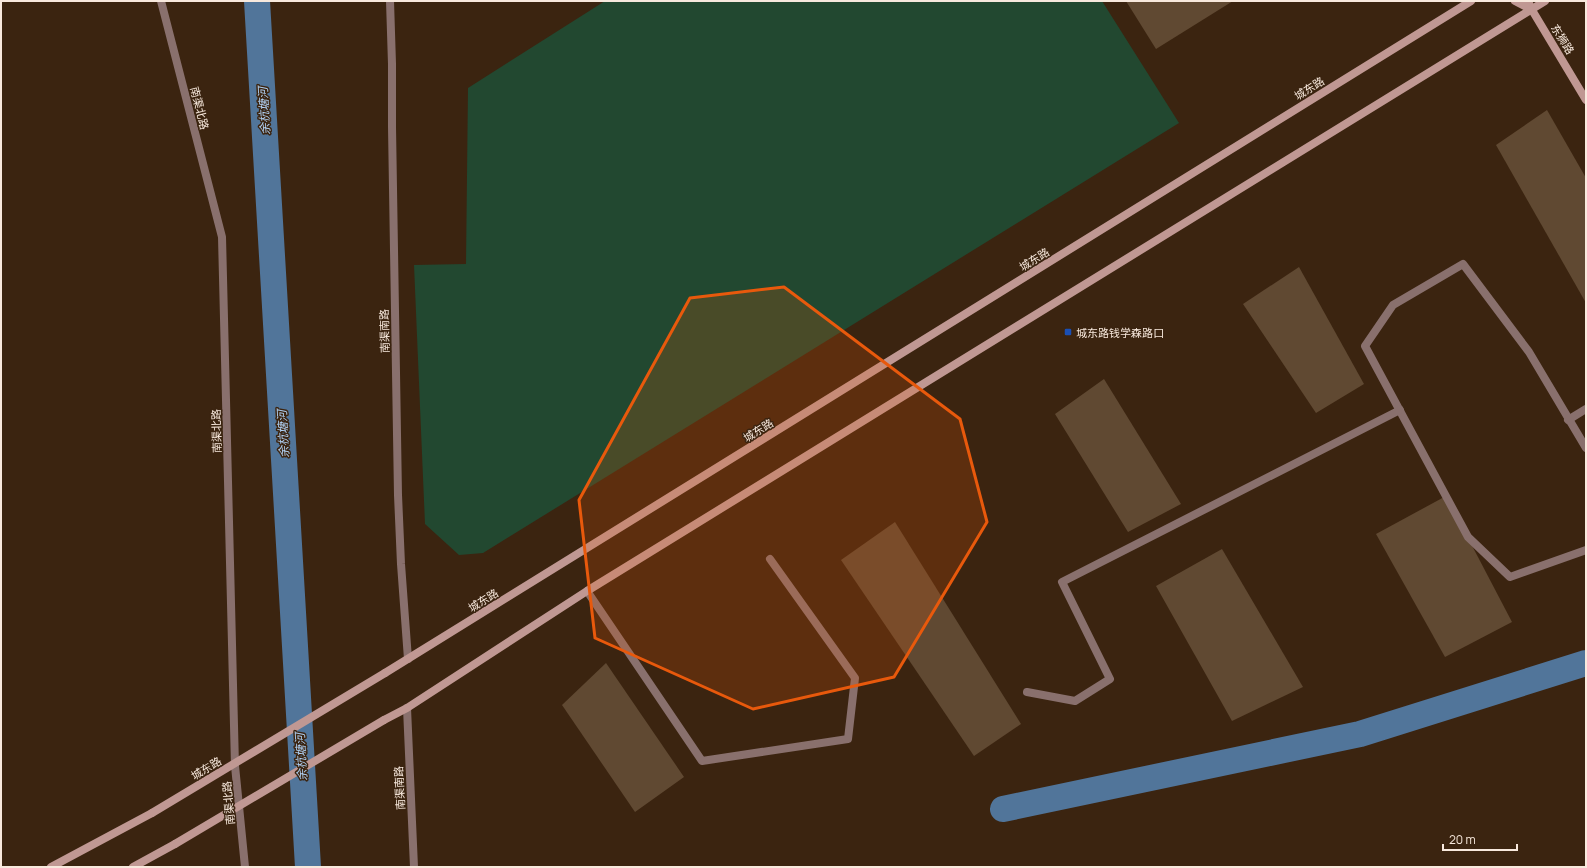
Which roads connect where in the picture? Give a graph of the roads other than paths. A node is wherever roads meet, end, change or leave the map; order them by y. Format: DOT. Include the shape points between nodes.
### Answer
graph roads {
  1 [pos="161,1"];
  2 [pos="390,1"];
  3 [pos="1471,1"];
  4 [pos="1516,1"];
  5 [pos="1528,1"];
  6 [pos="1545,1"];
  7 [pos="1532,10"];
  8 [pos="1586,100"];
  9 [pos="1586,409"];
  10 [pos="1400,410"];
  11 [pos="1568,420"];
  12 [pos="1586,448"];
  13 [pos="1586,550"];
  14 [pos="770,559"];
  15 [pos="587,591"];
  16 [pos="408,659"];
  17 [pos="1027,692"];
  18 [pos="407,708"];
  19 [pos="51,867"];
  20 [pos="133,867"];
  21 [pos="245,867"];
  22 [pos="414,867"];
  1 -- 21 [label="street, 南渠北路" via="222,237 235,766"];
  2 -- 16 [label="street, 南渠南路" via="398,496"];
  3 -- 16 [label="street, 城东路"];
  4 -- 7 [label="street"];
  5 -- 7 [label="street, 东狮路"];
  6 -- 7 [label="street"];
  7 -- 8 [label="street, 东狮路"];
  7 -- 15 [label="street"];
  9 -- 11 [label="street"];
  10 -- 11 [label="street" via="1366,346 1393,305 1463,264 1529,352"];
  10 -- 13 [label="street" via="1468,538 1510,577"];
  10 -- 17 [label="street" via="1062,582 1110,678 1075,701"];
  11 -- 12 [label="street"];
  14 -- 15 [label="street" via="855,678 848,739 702,761"];
  15 -- 18 [label="street"];
  16 -- 19 [label="street, 城东路, bridge" via="152,813"];
  18 -- 20 [label="street, bridge"];
  18 -- 22 [label="street, 南渠南路"];
}
